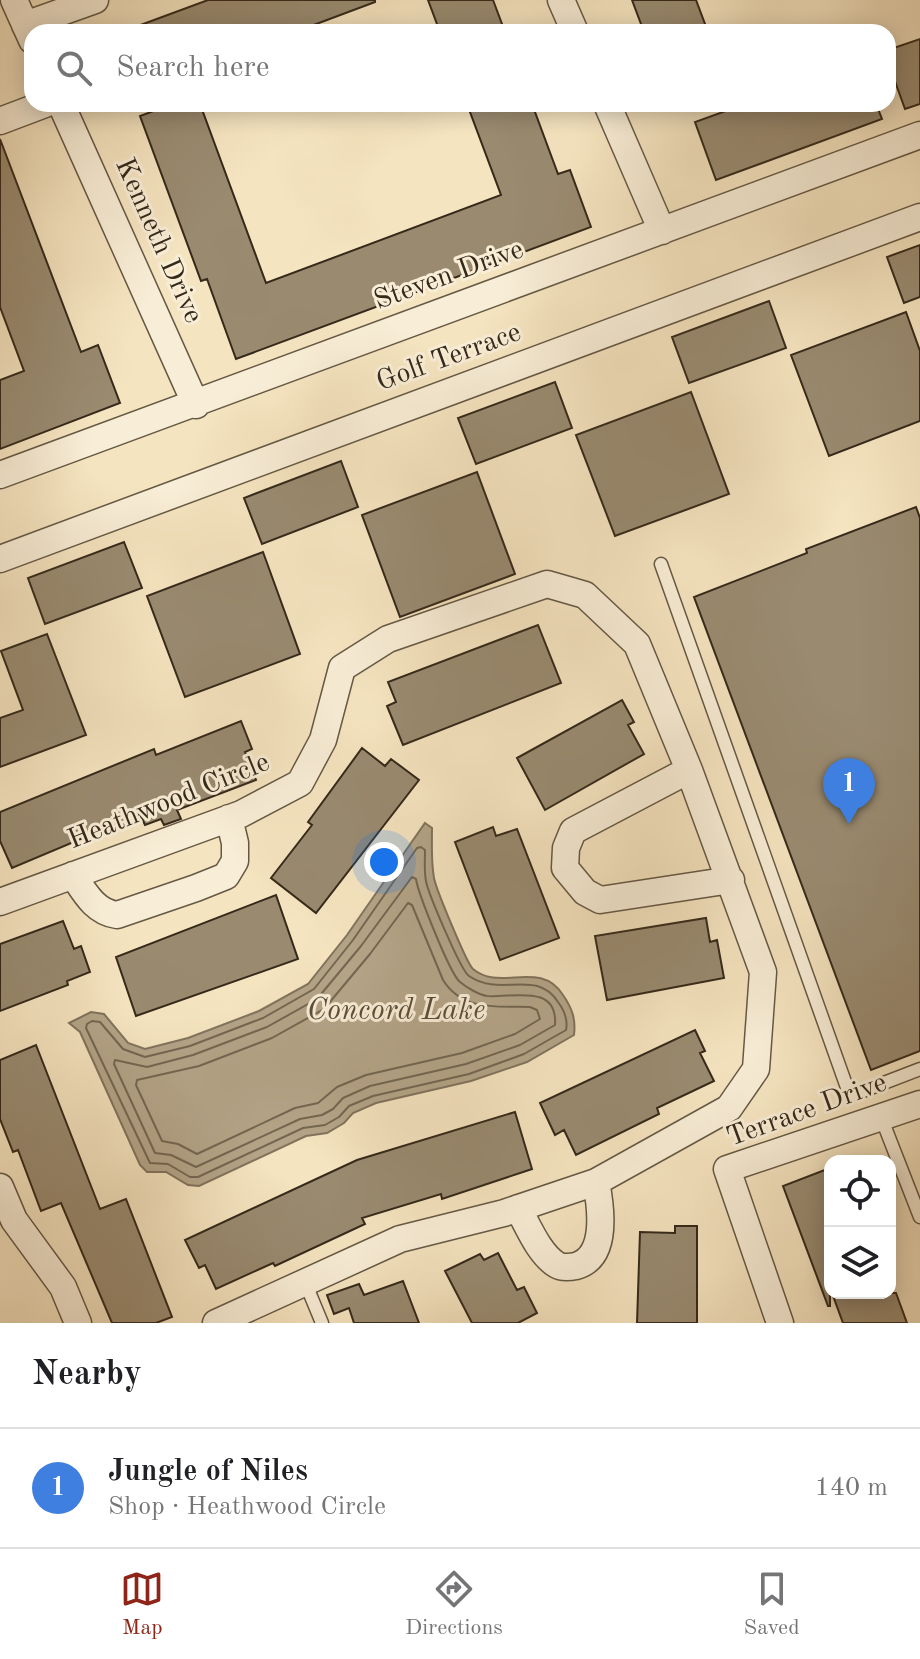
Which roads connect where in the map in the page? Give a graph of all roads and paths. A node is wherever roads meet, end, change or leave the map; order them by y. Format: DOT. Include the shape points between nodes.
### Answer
graph roads {
  1 [pos="14,0"];
  2 [pos="95,0"];
  3 [pos="561,0"];
  4 [pos="25,24"];
  5 [pos="47,24"];
  6 [pos="572,24"];
  7 [pos="24,112"];
  8 [pos="65,112"];
  9 [pos="610,112"];
  10 [pos="0,121"];
  11 [pos="920,135"];
  12 [pos="920,217"];
  13 [pos="662,231"];
  14 [pos="196,405"];
  15 [pos="0,475"];
  16 [pos="0,559"];
  17 [pos="661,564"];
  18 [pos="689,770"];
  19 [pos="229,818"];
  20 [pos="73,875"];
  21 [pos="731,880"];
  22 [pos="0,902"];
  23 [pos="920,1069"];
  24 [pos="920,1104"];
  25 [pos="881,1117"];
  26 [pos="596,1182"];
  27 [pos="0,1187"];
  28 [pos="518,1208"];
  29 [pos="920,1217"];
  30 [pos="305,1282"];
  31 [pos="78,1323"];
  32 [pos="216,1323"];
  33 [pos="322,1323"];
  34 [pos="780,1323"];
  1 -- 4 [label="street"];
  2 -- 5 [label="street"];
  3 -- 6 [label="street"];
  7 -- 10 [label="street"];
  8 -- 14 [label="street, Kenneth Drive"];
  9 -- 13 [label="street"];
  11 -- 13 [label="street, Steven Drive"];
  12 -- 16 [label="street, Golf Terrace"];
  13 -- 14 [label="street, Steven Drive"];
  14 -- 15 [label="street, Steven Drive"];
  17 -- 23 [label="lane" via="850,1096"];
  18 -- 19 [label="street, Heathwood Circle" via="637,644 585,595 547,584 388,639 342,668 323,740 300,783"];
  18 -- 21 [label="street, Heathwood Circle"];
  18 -- 21 [label="street" via="573,831 565,868 585,892 600,900"];
  19 -- 20 [label="street, Heathwood Circle"];
  19 -- 20 [label="street" via="235,861 226,876 196,888 117,915 96,905"];
  20 -- 22 [label="street, Heathwood Circle"];
  21 -- 26 [label="street, Heathwood Circle" via="763,972 756,1069 729,1108"];
  24 -- 25 [label="street, Terrace Drive"];
  25 -- 29 [label="lane"];
  25 -- 34 [label="street, Terrace Drive" via="727,1169"];
  26 -- 28 [label="street, Heathwood Circle"];
  26 -- 28 [label="street" via="596,1246 587,1262 572,1267 558,1266 542,1250"];
  27 -- 31 [label="street" via="14,1220 63,1287"];
  28 -- 30 [label="street, Heathwood Circle" via="400,1239"];
  30 -- 32 [label="street, Heathwood Circle"];
  30 -- 33 [label="lane"];
}
